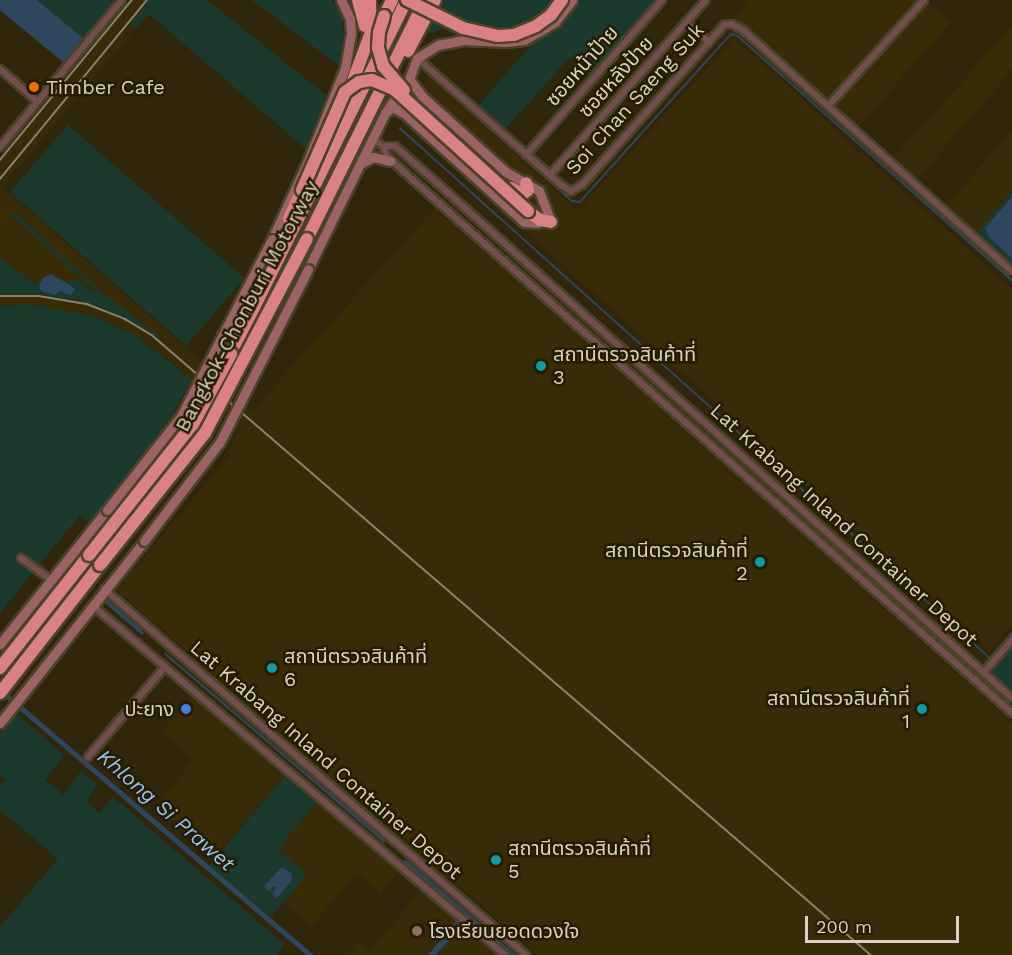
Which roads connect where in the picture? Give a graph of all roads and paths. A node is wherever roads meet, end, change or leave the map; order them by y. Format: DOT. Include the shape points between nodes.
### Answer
graph roads {
  1 [pos="122,0"];
  2 [pos="341,0"];
  3 [pos="392,0"];
  4 [pos="407,0"];
  5 [pos="425,0"];
  6 [pos="437,0"];
  7 [pos="562,0"];
  8 [pos="572,0"];
  9 [pos="662,0"];
  10 [pos="706,0"];
  11 [pos="924,0"];
  12 [pos="363,2"];
  13 [pos="686,23"];
  14 [pos="708,42"];
  15 [pos="417,58"];
  16 [pos="0,69"];
  17 [pos="415,88"];
  18 [pos="38,102"];
  19 [pos="828,106"];
  20 [pos="385,113"];
  21 [pos="2,139"];
  22 [pos="373,139"];
  23 [pos="383,146"];
  24 [pos="0,147"];
  25 [pos="333,150"];
  26 [pos="526,155"];
  27 [pos="392,161"];
  28 [pos="358,167"];
  29 [pos="550,175"];
  30 [pos="526,183"];
  31 [pos="546,218"];
  32 [pos="308,237"];
  33 [pos="508,246"];
  34 [pos="499,256"];
  35 [pos="1012,271"];
  36 [pos="246,322"];
  37 [pos="595,324"];
  38 [pos="586,334"];
  39 [pos="21,558"];
  40 [pos="49,578"];
  41 [pos="104,589"];
  42 [pos="92,605"];
  43 [pos="1012,640"];
  44 [pos="0,645"];
  45 [pos="165,667"];
  46 [pos="0,668"];
  47 [pos="984,672"];
  48 [pos="0,693"];
  49 [pos="1012,698"];
  50 [pos="1012,713"];
  51 [pos="0,723"];
  52 [pos="88,757"];
  53 [pos="505,955"];
  54 [pos="526,955"];
  1 -- 18 [label="street"];
  2 -- 40 [label="main road, bridge" via="351,33 345,68 308,163 272,239 181,416"];
  3 -- 30 [label="highway, bridge" via="379,33 383,66 394,81 511,189 523,194 528,190"];
  4 -- 7 [label="highway, bridge" via="463,28 498,36 536,26"];
  4 -- 25 [label="highway, Bangkok-Chonburi Motorway"];
  5 -- 32 [label="highway, Bangkok-Chonburi Motorway"];
  6 -- 32 [label="highway"];
  8 -- 15 [label="main road" via="555,22 532,37 506,42 452,41 432,47"];
  9 -- 26 [label="street, ซอยหน้าป้าย"];
  10 -- 13 [label="street, ซอยหลังป้าย"];
  11 -- 19 [label="street"];
  12 -- 25 [label="highway" via="365,45 339,117"];
  13 -- 14 [label="street"];
  13 -- 29 [label="street, ซอยหลังป้าย"];
  14 -- 19 [label="street, Soi Chan Saeng Suk" via="724,25 732,24"];
  14 -- 29 [label="street, Soi Chan Saeng Suk" via="579,187 568,190"];
  15 -- 17 [label="main road" via="409,79"];
  15 -- 26 [label="street, Soi Chan Saeng Suk"];
  16 -- 18 [label="street"];
  17 -- 20 [label="main road" via="403,87"];
  17 -- 30 [label="main road" via="506,172"];
  18 -- 21 [label="street"];
  19 -- 35 [label="street, Soi Chan Saeng Suk"];
  20 -- 22 [label="main road"];
  20 -- 31 [label="main road" via="390,108 398,109 524,222 530,224"];
  21 -- 24 [label="street"];
  22 -- 23 [label="street"];
  22 -- 28 [label="main road"];
  23 -- 27 [label="street, Lat Krabang Inland Container Depot"];
  23 -- 33 [label="street, Lat Krabang Inland Container Depot" via="395,146"];
  25 -- 36 [label="highway, Bangkok-Chonburi Motorway"];
  26 -- 29 [label="street, Soi Chan Saeng Suk"];
  27 -- 28 [label="main road" via="374,157"];
  27 -- 34 [label="street, Lat Krabang Inland Container Depot"];
  28 -- 41 [label="main road, bridge" via="220,442"];
  30 -- 31 [label="main road" via="539,191"];
  31 -- 36 [label="highway, bridge" via="528,212 395,90 372,80 359,82 345,92 338,104"];
  32 -- 48 [label="highway, Bangkok-Chonburi Motorway, bridge" via="205,433"];
  33 -- 34 [label="street"];
  33 -- 37 [label="street, Lat Krabang Inland Container Depot"];
  34 -- 38 [label="street, Lat Krabang Inland Container Depot"];
  36 -- 46 [label="highway, Bangkok-Chonburi Motorway, bridge" via="193,424"];
  37 -- 38 [label="street"];
  37 -- 47 [label="street, Lat Krabang Inland Container Depot"];
  38 -- 50 [label="street, Lat Krabang Inland Container Depot"];
  39 -- 40 [label="street"];
  40 -- 44 [label="main road"];
  41 -- 42 [label="main road"];
  41 -- 54 [label="street, Lat Krabang Inland Container Depot"];
  42 -- 45 [label="street, Lat Krabang Inland Container Depot"];
  42 -- 51 [label="main road"];
  43 -- 47 [label="street"];
  45 -- 52 [label="street"];
  45 -- 53 [label="street, Lat Krabang Inland Container Depot"];
  47 -- 49 [label="street, Lat Krabang Inland Container Depot"];
}
